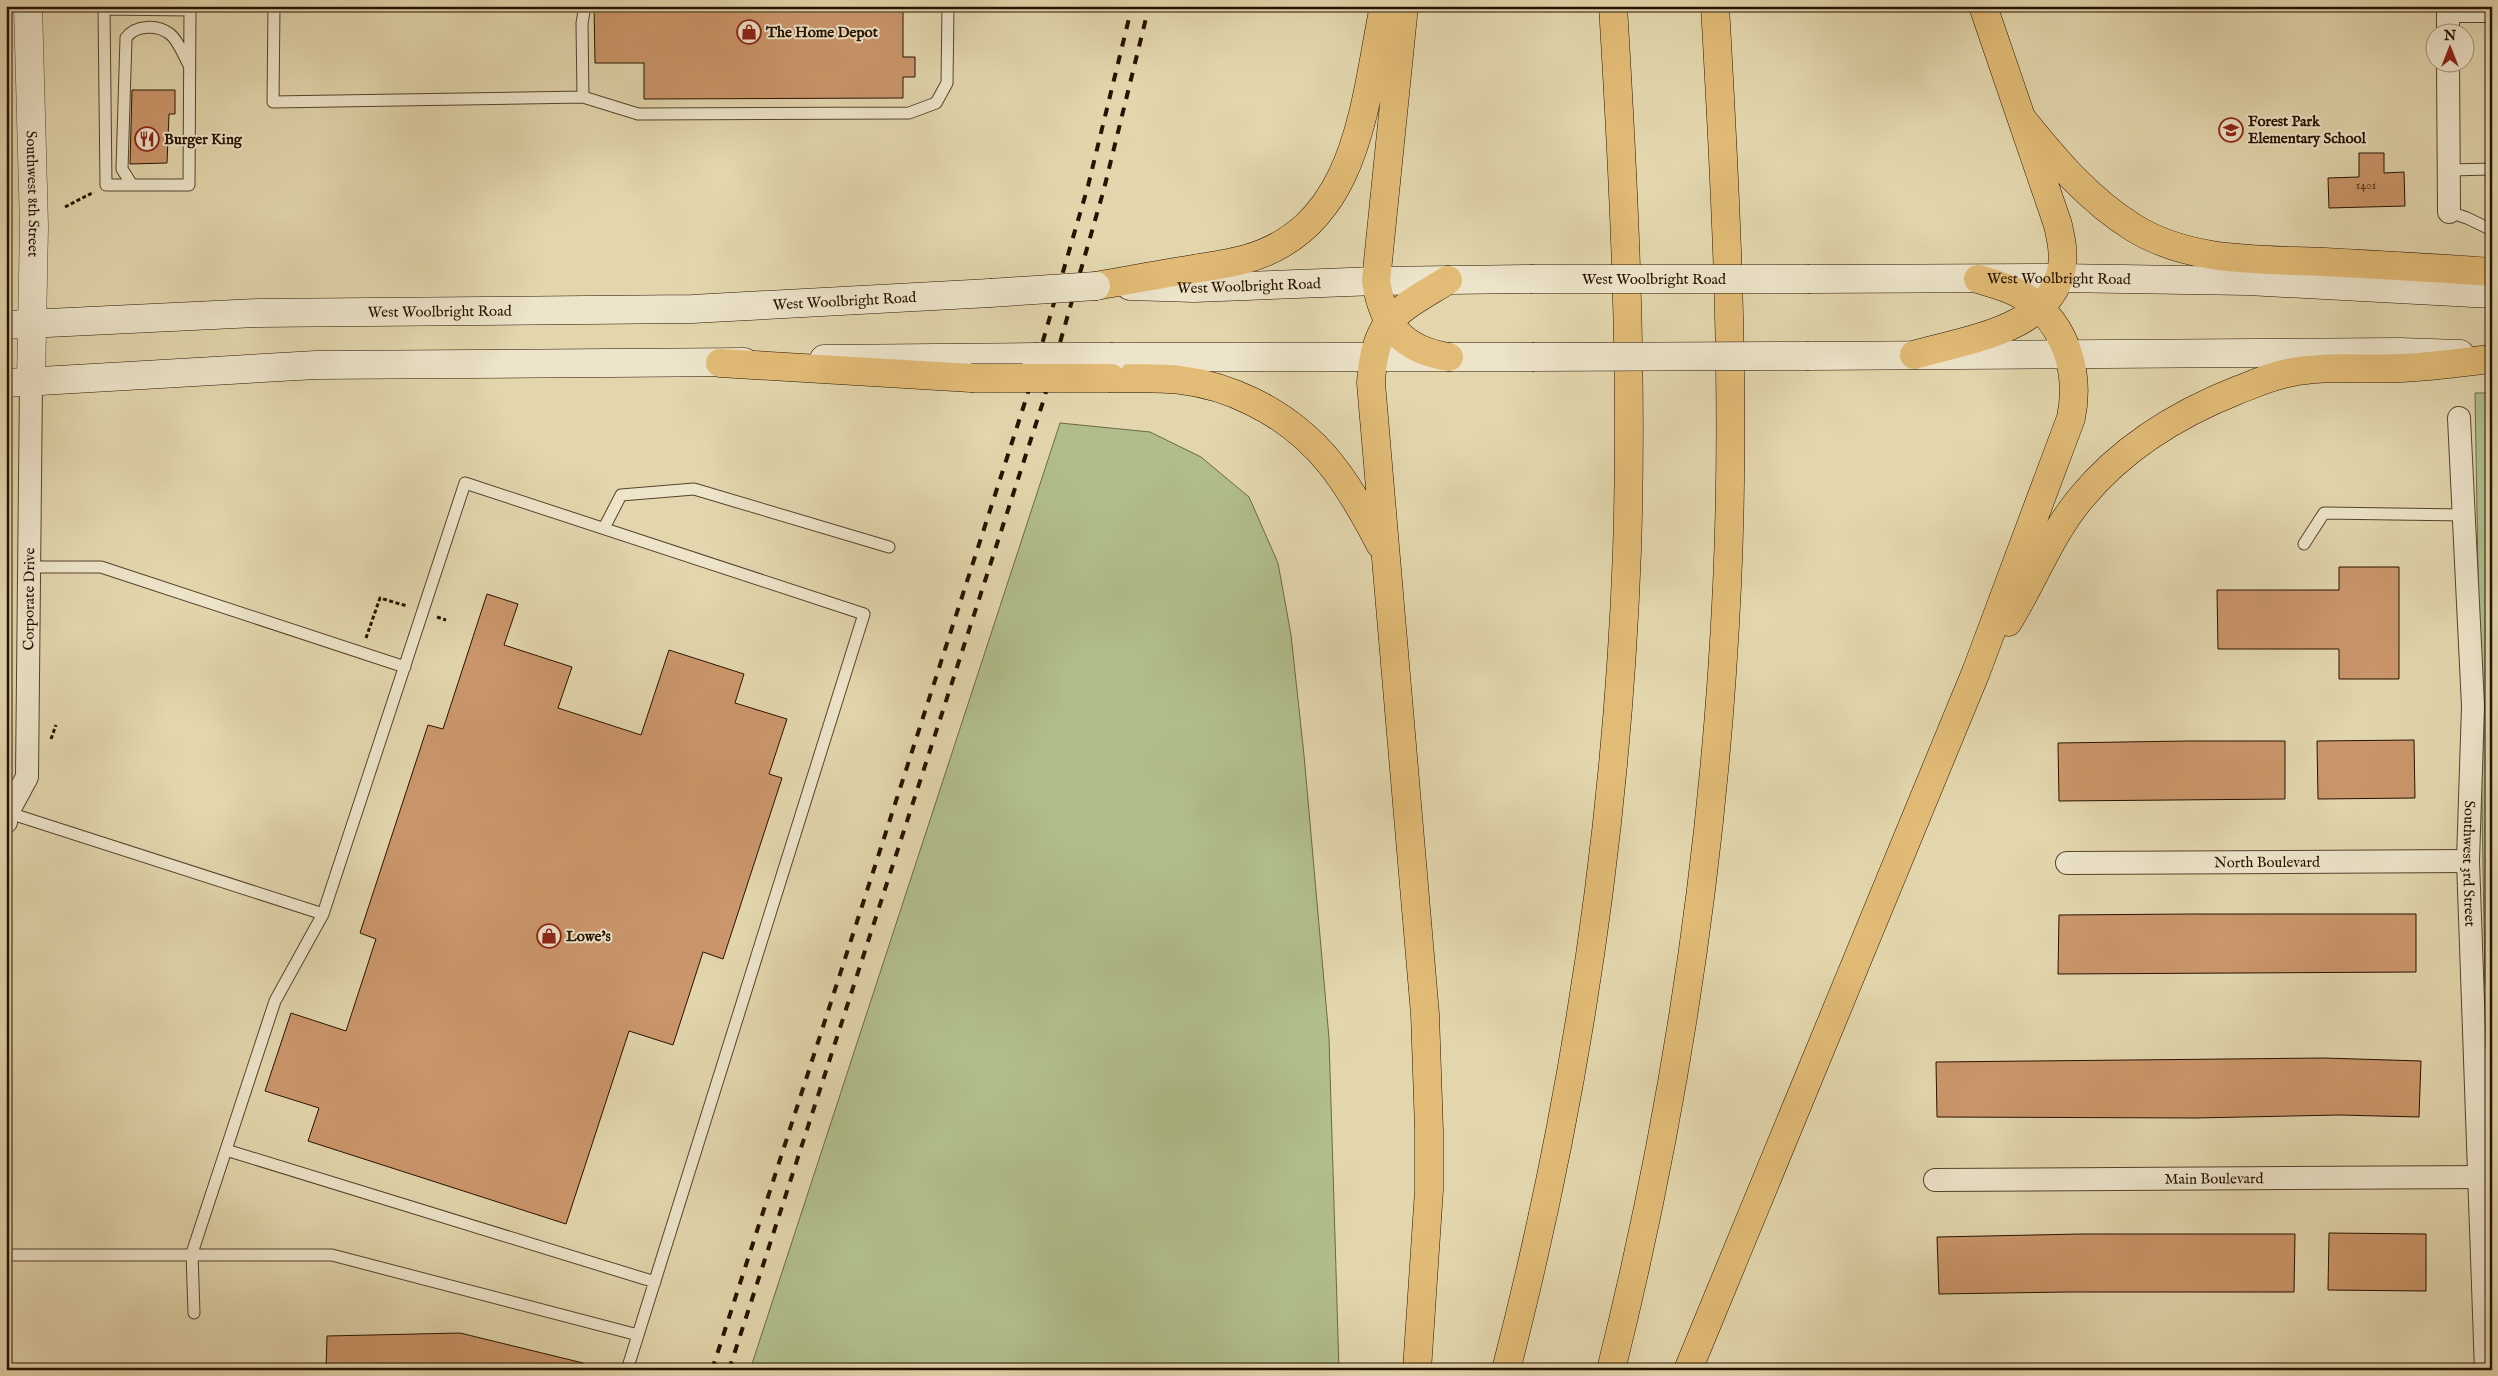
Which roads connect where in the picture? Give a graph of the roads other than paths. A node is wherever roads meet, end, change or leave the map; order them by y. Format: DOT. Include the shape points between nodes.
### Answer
graph roads {
  1 [pos="28,6"];
  2 [pos="274,6"];
  3 [pos="585,6"];
  4 [pos="948,6"];
  5 [pos="1384,6"];
  6 [pos="1404,6"];
  7 [pos="1613,6"];
  8 [pos="1715,6"];
  9 [pos="1983,6"];
  10 [pos="190,8"];
  11 [pos="2492,10"];
  12 [pos="2448,17"];
  13 [pos="190,66"];
  14 [pos="2448,72"];
  15 [pos="583,97"];
  16 [pos="2023,120"];
  17 [pos="2492,169"];
  18 [pos="2449,170"];
  19 [pos="132,185"];
  20 [pos="2449,212"];
  21 [pos="2492,230"];
  22 [pos="2492,272"];
  23 [pos="2060,278"];
  24 [pos="1978,279"];
  25 [pos="1448,280"];
  26 [pos="1376,281"];
  27 [pos="1140,282"];
  28 [pos="1096,286"];
  29 [pos="2492,294"];
  30 [pos="2039,308"];
  31 [pos="1388,322"];
  32 [pos="19,323"];
  33 [pos="1914,355"];
  34 [pos="2068,355"];
  35 [pos="1374,357"];
  36 [pos="1449,357"];
  37 [pos="2492,357"];
  38 [pos="720,363"];
  39 [pos="1112,368"];
  40 [pos="18,382"];
  41 [pos="2459,418"];
  42 [pos="2464,515"];
  43 [pos="604,528"];
  44 [pos="2304,544"];
  45 [pos="889,547"];
  46 [pos="1386,555"];
  47 [pos="29,567"];
  48 [pos="406,667"];
  49 [pos="1976,672"];
  50 [pos="7,814"];
  51 [pos="2468,862"];
  52 [pos="2067,863"];
  53 [pos="323,914"];
  54 [pos="2483,964"];
  55 [pos="226,1150"];
  56 [pos="2486,1177"];
  57 [pos="1935,1180"];
  58 [pos="192,1253"];
  59 [pos="6,1255"];
  60 [pos="655,1282"];
  61 [pos="194,1313"];
  62 [pos="638,1335"];
  63 [pos="627,1370"];
  64 [pos="1417,1370"];
  65 [pos="1506,1370"];
  66 [pos="1611,1370"];
  67 [pos="1688,1370"];
  68 [pos="2486,1370"];
  1 -- 32 [label="main road, Southwest 8th Street" via="34,226"];
  2 -- 15 [label="lane" via="273,102"];
  3 -- 15 [label="lane" via="582,23"];
  4 -- 15 [label="lane" via="947,83 936,103 910,113 638,114"];
  5 -- 27 [label="highway" via="1358,132 1346,169 1328,202 1300,231 1261,254 1229,264"];
  6 -- 26 [label="highway"];
  7 -- 65 [label="highway" via="1625,218 1630,392 1627,551 1617,712 1597,898 1578,1033 1548,1191"];
  8 -- 66 [label="highway" via="1727,217 1731,422 1723,664 1702,879 1676,1065"];
  9 -- 16 [label="highway"];
  10 -- 13 [label="lane"];
  10 -- 19 [label="lane" via="104,9 106,185"];
  11 -- 12 [label="street"];
  13 -- 19 [label="lane" via="189,184"];
  13 -- 19 [label="lane" via="171,34 160,29 139,28 126,38 122,169"];
  14 -- 18 [label="street"];
  16 -- 22 [label="highway" via="2053,157 2097,201 2135,228 2173,245 2225,257"];
  16 -- 23 [label="highway" via="2058,225 2063,254"];
  17 -- 18 [label="lane"];
  18 -- 20 [label="street"];
  20 -- 21 [label="lane"];
  23 -- 24 [label="main road, West Woolbright Road"];
  23 -- 29 [label="main road, West Woolbright Road" via="2248,281"];
  23 -- 30 [label="highway"];
  24 -- 25 [label="main road, West Woolbright Road, bridge"];
  24 -- 30 [label="highway" via="2013,291"];
  25 -- 26 [label="main road, West Woolbright Road"];
  25 -- 31 [label="highway" via="1397,311"];
  26 -- 27 [label="main road, West Woolbright Road" via="1194,288"];
  26 -- 31 [label="highway" via="1378,297"];
  27 -- 28 [label="highway"];
  28 -- 32 [label="main road, West Woolbright Road, bridge" via="692,310 257,313"];
  30 -- 33 [label="highway" via="2002,330"];
  30 -- 34 [label="highway" via="2054,326"];
  31 -- 35 [label="highway"];
  31 -- 36 [label="highway" via="1394,331 1417,348"];
  32 -- 40 [label="main road, Southwest 8th Street"];
  33 -- 34 [label="main road"];
  33 -- 36 [label="main road, bridge"];
  34 -- 37 [label="main road" via="2400,352"];
  34 -- 49 [label="highway" via="2075,387 2071,418"];
  35 -- 36 [label="main road"];
  35 -- 39 [label="main road"];
  35 -- 46 [label="highway" via="1371,390"];
  37 -- 49 [label="highway" via="2402,368 2313,369 2287,373 2222,396 2170,421 2118,459 2080,498 2047,551 2027,592"];
  38 -- 39 [label="highway, bridge"];
  38 -- 40 [label="main road" via="412,362"];
  39 -- 46 [label="highway" via="1198,383 1242,396 1283,418 1332,464"];
  40 -- 47 [label="street, Corporate Drive"];
  41 -- 42 [label="street, Southwest 3rd Street"];
  42 -- 44 [label="lane" via="2324,513"];
  42 -- 51 [label="street, Southwest 3rd Street" via="2473,706"];
  43 -- 45 [label="lane" via="621,495 694,488"];
  43 -- 48 [label="lane" via="465,483"];
  43 -- 60 [label="lane" via="864,614"];
  46 -- 64 [label="highway" via="1428,1075 1428,1208"];
  47 -- 48 [label="lane" via="101,568"];
  47 -- 50 [label="street, Corporate Drive" via="27,777"];
  48 -- 53 [label="lane"];
  49 -- 67 [label="highway"];
  50 -- 53 [label="lane"];
  51 -- 52 [label="street, North Boulevard"];
  51 -- 54 [label="street, Southwest 3rd Street"];
  53 -- 55 [label="lane" via="275,1001"];
  54 -- 56 [label="street, Southwest 3rd Street"];
  55 -- 58 [label="lane"];
  55 -- 60 [label="lane"];
  56 -- 57 [label="street, Main Boulevard"];
  56 -- 68 [label="street, Southwest 3rd Street"];
  58 -- 59 [label="lane"];
  58 -- 61 [label="lane"];
  58 -- 62 [label="lane" via="332,1255"];
  60 -- 62 [label="lane"];
  62 -- 63 [label="lane"];
}
